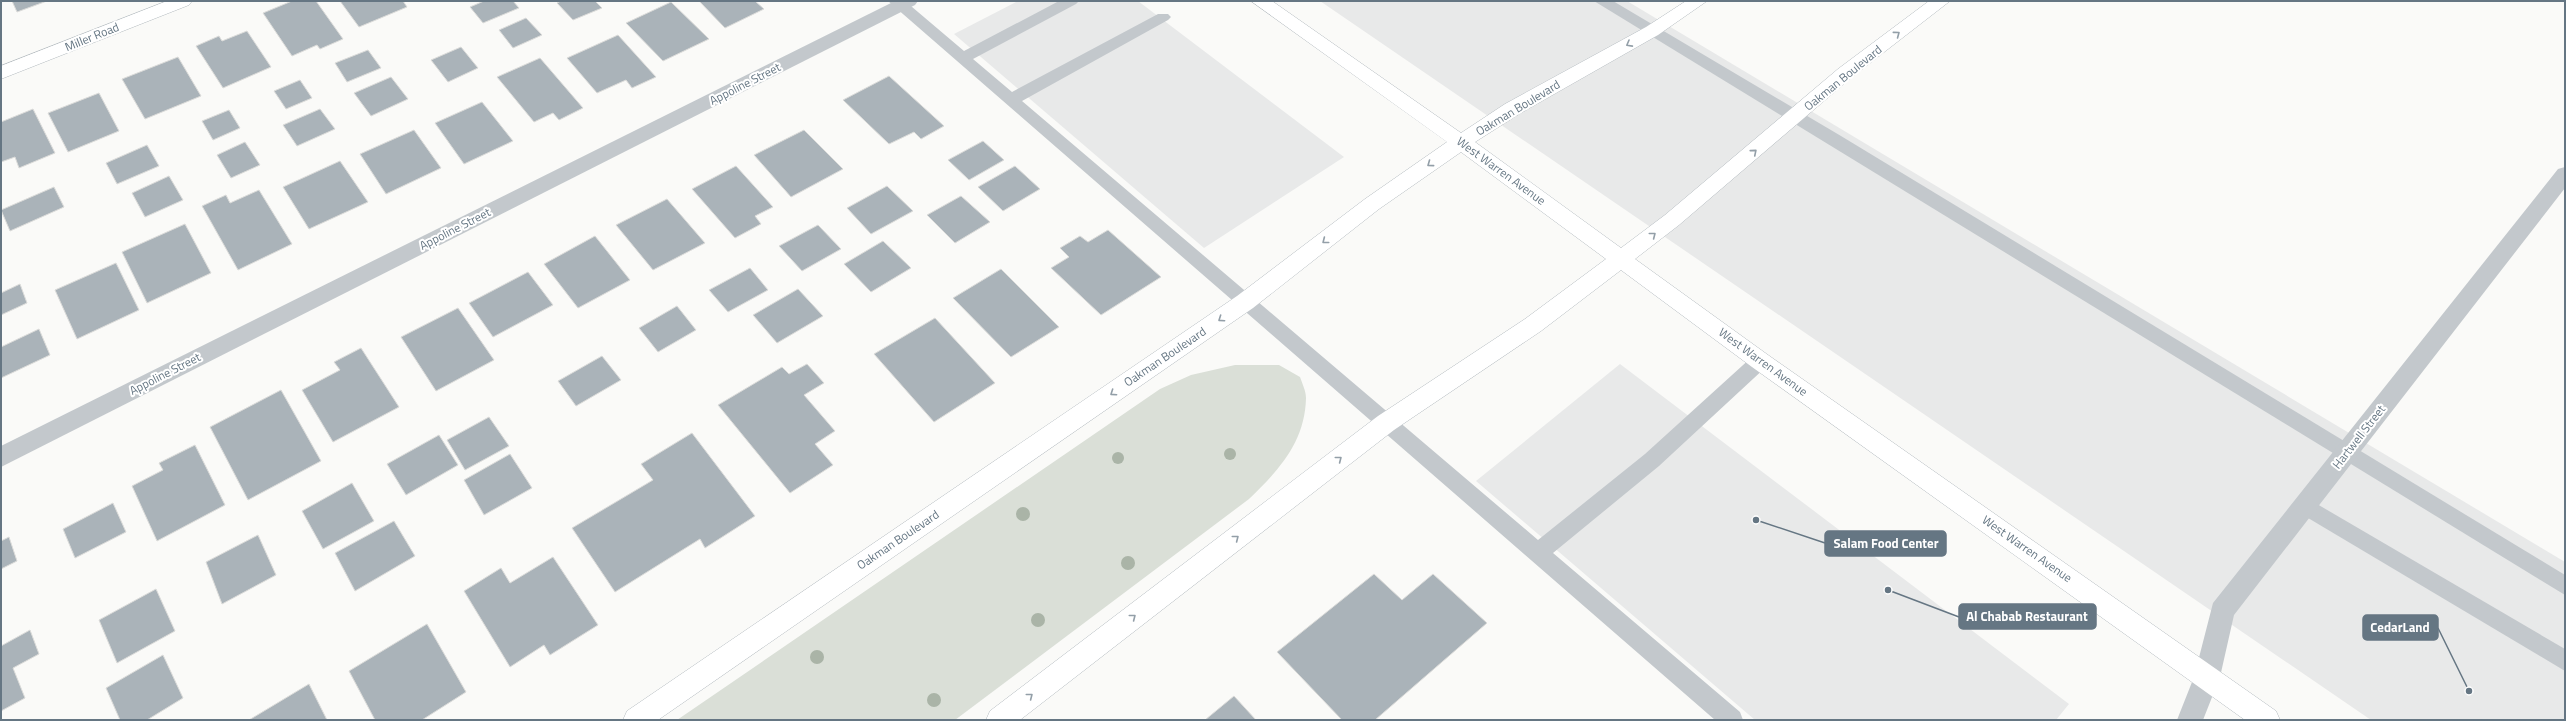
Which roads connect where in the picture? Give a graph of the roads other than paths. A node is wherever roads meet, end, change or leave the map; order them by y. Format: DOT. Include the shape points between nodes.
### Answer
graph roads {
  1 [pos="183,1"];
  2 [pos="1072,1"];
  3 [pos="1260,1"];
  4 [pos="1602,1"];
  5 [pos="1698,1"];
  6 [pos="1941,1"];
  7 [pos="902,2"];
  8 [pos="1163,17"];
  9 [pos="1652,31"];
  10 [pos="963,58"];
  11 [pos="1,73"];
  12 [pos="1011,100"];
  13 [pos="1795,117"];
  14 [pos="1461,142"];
  15 [pos="2565,174"];
  16 [pos="1622,258"];
  17 [pos="1245,302"];
  18 [pos="1760,361"];
  19 [pos="1386,423"];
  20 [pos="2347,453"];
  21 [pos="1,457"];
  22 [pos="2305,506"];
  23 [pos="1538,553"];
  24 [pos="2565,586"];
  25 [pos="2565,661"];
  26 [pos="2207,677"];
  27 [pos="636,720"];
  28 [pos="999,720"];
  29 [pos="1732,720"];
  30 [pos="2190,720"];
  31 [pos="2267,720"];
  1 -- 11 [label="street, Miller Road"];
  2 -- 10 [label="lane"];
  3 -- 14 [label="street, West Warren Avenue"];
  4 -- 9 [label="lane"];
  5 -- 9 [label="street, Oakman Boulevard"];
  13 -- 6 [label="street, Oakman Boulevard, one-way" via="1845,73"];
  7 -- 10 [label="lane"];
  7 -- 21 [label="street, Appoline Street"];
  8 -- 12 [label="lane"];
  9 -- 13 [label="lane"];
  9 -- 14 [label="street, Oakman Boulevard, one-way" via="1512,109"];
  10 -- 12 [label="lane"];
  12 -- 17 [label="lane"];
  16 -- 13 [label="street, Oakman Boulevard, one-way" via="1672,220"];
  13 -- 20 [label="lane"];
  14 -- 16 [label="street, West Warren Avenue"];
  14 -- 17 [label="street, Oakman Boulevard, one-way" via="1372,204"];
  15 -- 20 [label="street, Hartwell Street"];
  16 -- 18 [label="street, West Warren Avenue"];
  16 -- 19 [label="street, Oakman Boulevard" via="1533,325"];
  17 -- 19 [label="lane"];
  17 -- 27 [label="street, Oakman Boulevard, one-way"];
  18 -- 23 [label="lane" via="1703,417 1616,492"];
  18 -- 26 [label="street, West Warren Avenue"];
  19 -- 23 [label="lane"];
  28 -- 19 [label="street, Oakman Boulevard, one-way"];
  20 -- 22 [label="street, Hartwell Street"];
  20 -- 24 [label="lane"];
  22 -- 25 [label="lane"];
  22 -- 26 [label="street, Hartwell Street" via="2222,611"];
  23 -- 29 [label="lane"];
  26 -- 30 [label="street, Hartwell Street"];
  26 -- 31 [label="street, West Warren Avenue"];
}
